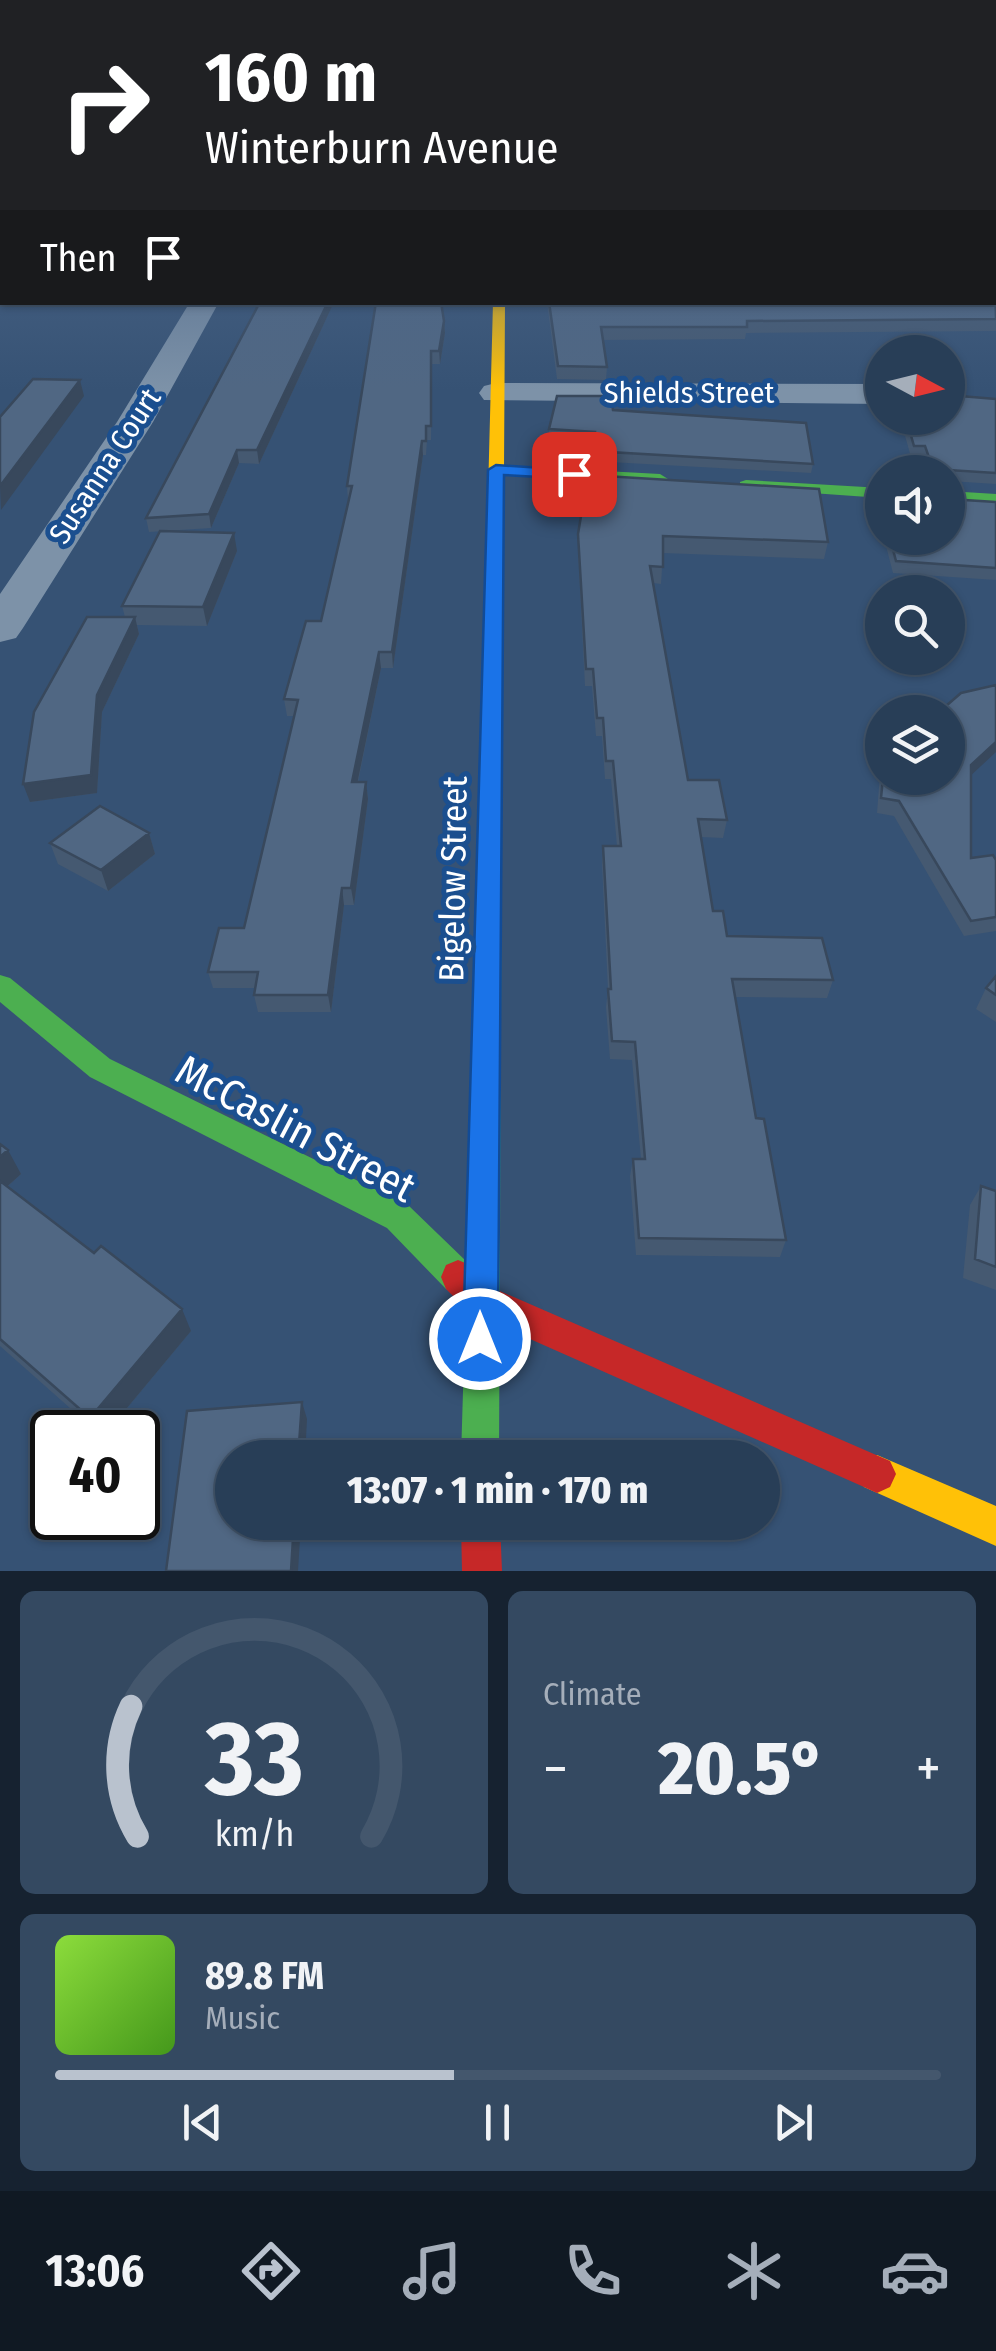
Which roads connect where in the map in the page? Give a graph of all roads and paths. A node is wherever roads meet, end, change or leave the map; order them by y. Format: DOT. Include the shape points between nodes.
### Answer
graph roads {
  1 [pos="204,305"];
  2 [pos="499,305"];
  3 [pos="496,392"];
  4 [pos="865,394"];
  5 [pos="496,470"];
  6 [pos="690,481"];
  7 [pos="728,484"];
  8 [pos="865,491"];
  9 [pos="965,497"];
  10 [pos="996,499"];
  11 [pos="0,628"];
  12 [pos="0,986"];
  13 [pos="481,1300"];
  14 [pos="480,1440"];
  15 [pos="996,1526"];
  16 [pos="481,1540"];
  17 [pos="482,1571"];
  1 -- 11 [label="street, Susanna Court"];
  2 -- 3 [label="street, Bigelow Street"];
  3 -- 4 [label="street, Shields Street"];
  3 -- 5 [label="street, Bigelow Street"];
  5 -- 6 [label="street"];
  5 -- 13 [label="street, Bigelow Street"];
  7 -- 8 [label="street"];
  9 -- 10 [label="street"];
  12 -- 13 [label="street, McCaslin Street" via="100,1068 398,1217"];
  13 -- 14 [label="street, Bigelow Street"];
  13 -- 15 [label="street, McCaslin Street"];
  16 -- 17 [label="street"];
}
